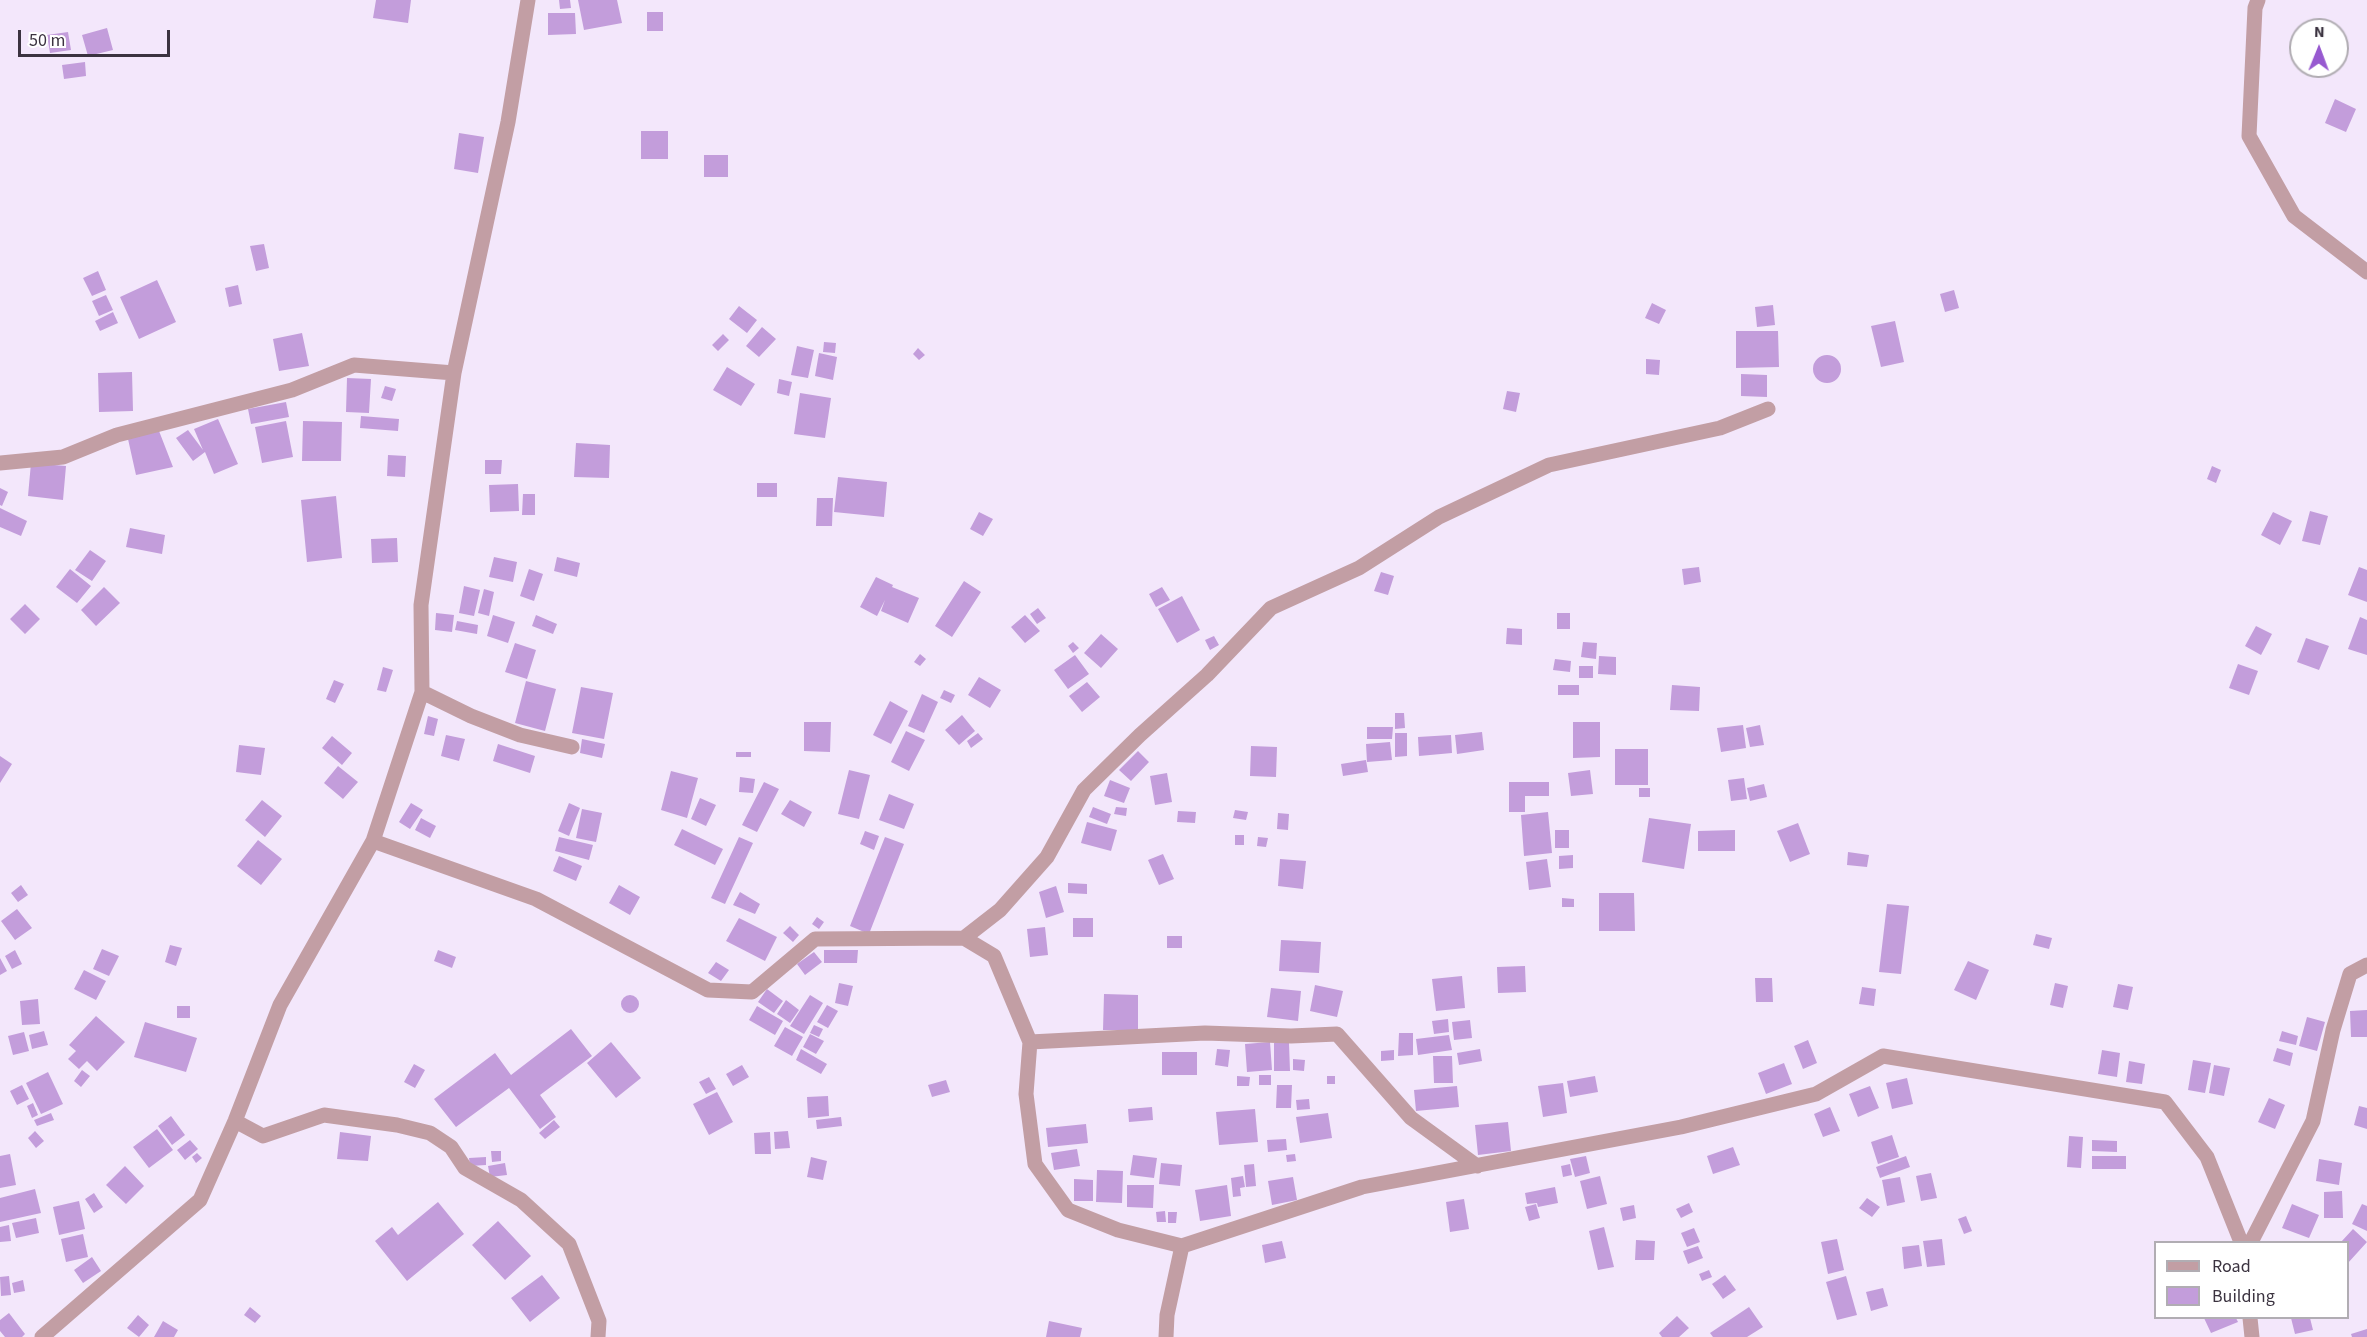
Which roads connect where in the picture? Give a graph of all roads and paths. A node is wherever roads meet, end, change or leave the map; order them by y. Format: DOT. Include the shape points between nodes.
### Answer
graph roads {
  1 [pos="528,0"];
  2 [pos="2258,0"];
  3 [pos="2367,272"];
  4 [pos="454,373"];
  5 [pos="1768,409"];
  6 [pos="0,463"];
  7 [pos="422,692"];
  8 [pos="572,747"];
  9 [pos="374,840"];
  10 [pos="964,938"];
  11 [pos="2367,965"];
  12 [pos="1030,1042"];
  13 [pos="235,1120"];
  14 [pos="1477,1166"];
  15 [pos="2241,1241"];
  16 [pos="2251,1241"];
  17 [pos="1182,1246"];
  18 [pos="2250,1319"];
  19 [pos="42,1337"];
  20 [pos="598,1337"];
  21 [pos="1166,1337"];
  22 [pos="2252,1337"];
  1 -- 4 [label="street" via="508,122"];
  2 -- 3 [label="street" via="2249,136 2294,216"];
  4 -- 6 [label="street" via="354,365 292,390 117,435 63,457"];
  4 -- 7 [label="street" via="421,605"];
  5 -- 10 [label="street" via="1720,428 1549,465 1439,517 1359,568 1271,608 1207,675 1084,790 1047,857 1000,910"];
  7 -- 8 [label="street" via="520,735"];
  7 -- 9 [label="street"];
  9 -- 10 [label="street" via="536,899 708,990 752,992 815,939"];
  9 -- 13 [label="street" via="280,1005"];
  10 -- 12 [label="street" via="994,956"];
  11 -- 16 [label="street" via="2350,974 2313,1121"];
  12 -- 14 [label="street" via="1205,1033 1337,1034 1411,1118"];
  12 -- 17 [label="street" via="1026,1094 1035,1164 1068,1210 1118,1230"];
  13 -- 19 [label="street" via="200,1200"];
  13 -- 20 [label="street" via="263,1136 324,1115 430,1133 451,1147 465,1168 520,1200 569,1244 598,1321"];
  14 -- 15 [label="street" via="1681,1127 1816,1094 1883,1056 2165,1102 2206,1157"];
  14 -- 17 [label="street" via="1362,1187"];
  17 -- 21 [label="street"];
  18 -- 22 [label="street"];
}
